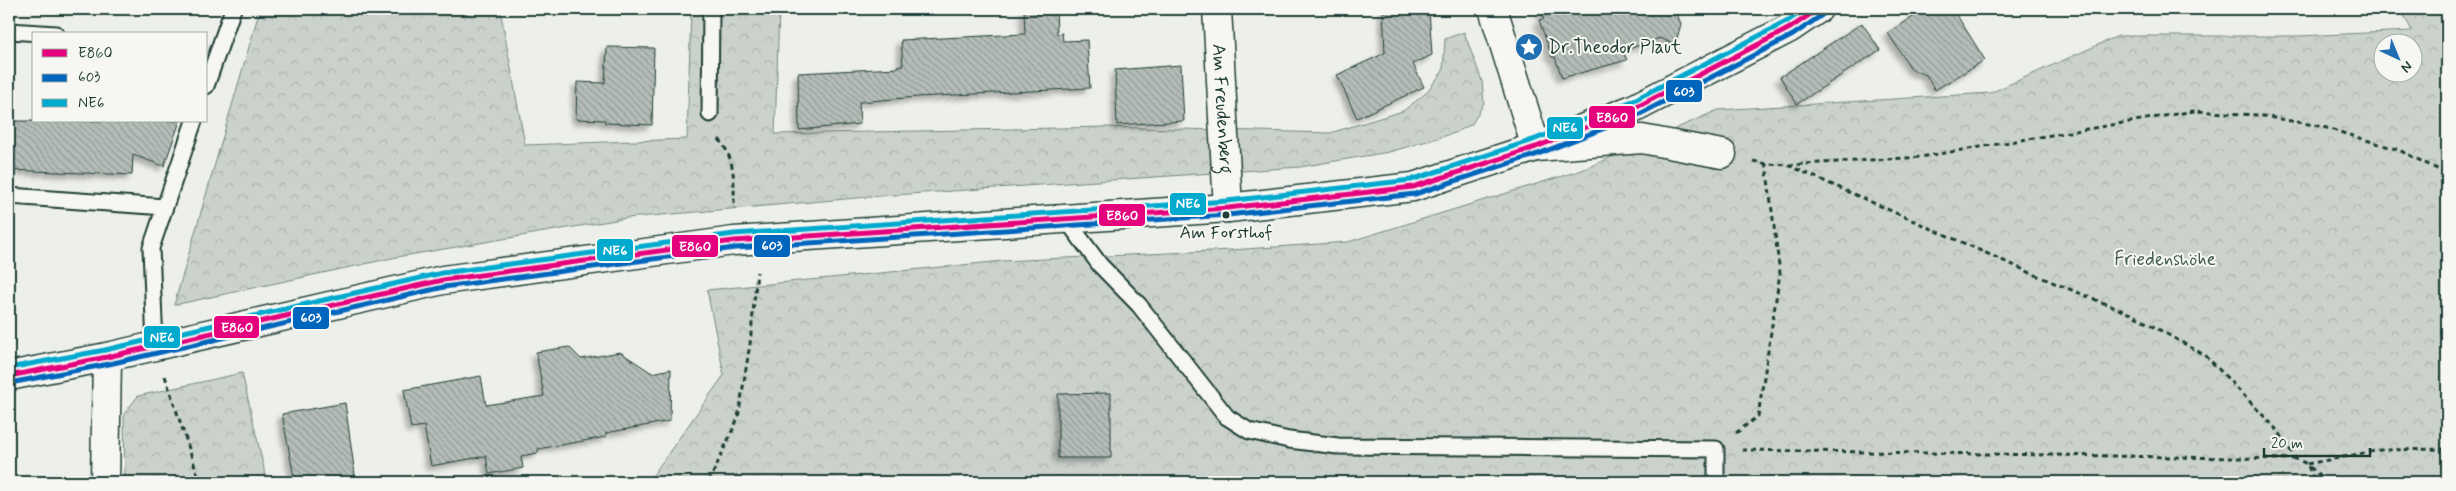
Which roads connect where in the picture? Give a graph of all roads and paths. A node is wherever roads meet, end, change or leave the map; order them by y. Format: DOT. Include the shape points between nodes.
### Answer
graph roads {
  1 [pos="233,9"];
  2 [pos="711,9"];
  3 [pos="1217,9"];
  4 [pos="1493,9"];
  5 [pos="1818,9"];
  6 [pos="9,31"];
  7 [pos="32,32"];
  8 [pos="214,42"];
  9 [pos="208,75"];
  10 [pos="710,114"];
  11 [pos="194,122"];
  12 [pos="1536,148"];
  13 [pos="1722,154"];
  14 [pos="1766,164"];
  15 [pos="2447,174"];
  16 [pos="9,196"];
  17 [pos="165,207"];
  18 [pos="1228,208"];
  19 [pos="1066,220"];
  20 [pos="747,240"];
  21 [pos="155,345"];
  22 [pos="107,357"];
  23 [pos="9,376"];
  24 [pos="1716,449"];
  25 [pos="2447,449"];
  26 [pos="2296,459"];
  27 [pos="2307,464"];
  28 [pos="106,482"];
  29 [pos="200,482"];
  30 [pos="709,482"];
  31 [pos="1716,482"];
  32 [pos="2315,482"];
  33 [pos="2327,482"];
  1 -- 8 [label="lane"];
  2 -- 10 [label="lane"];
  3 -- 18 [label="street, Am Freudenberg"];
  4 -- 12 [label="street"];
  5 -- 12 [label="street" via="1790,28 1633,109"];
  6 -- 7 [label="lane"];
  8 -- 9 [label="lane"];
  10 -- 20 [label="path" via="711,129 725,146 733,165"];
  11 -- 17 [label="lane"];
  12 -- 13 [label="street" via="1642,138"];
  12 -- 18 [label="street" via="1413,187"];
  14 -- 24 [label="path" via="1780,273 1758,416"];
  15 -- 26 [label="path" via="2399,150 2320,126 2257,115 2194,111 1921,157 1788,165 2040,277 2133,314 2206,356 2279,432"];
  16 -- 17 [label="lane"];
  17 -- 21 [label="lane" via="151,248"];
  18 -- 19 [label="street"];
  19 -- 20 [label="street"];
  19 -- 24 [label="lane" via="1100,265 1140,305 1227,417 1249,431 1338,446"];
  20 -- 21 [label="street" via="443,280"];
  20 -- 30 [label="path" via="750,344 738,418"];
  21 -- 22 [label="street"];
  21 -- 29 [label="path"];
  22 -- 23 [label="street"];
  22 -- 28 [label="street"];
  24 -- 26 [label="path"];
  24 -- 31 [label="lane"];
  25 -- 27 [label="path" via="2380,450"];
  26 -- 27 [label="path"];
  27 -- 32 [label="path"];
  27 -- 33 [label="path"];
}
